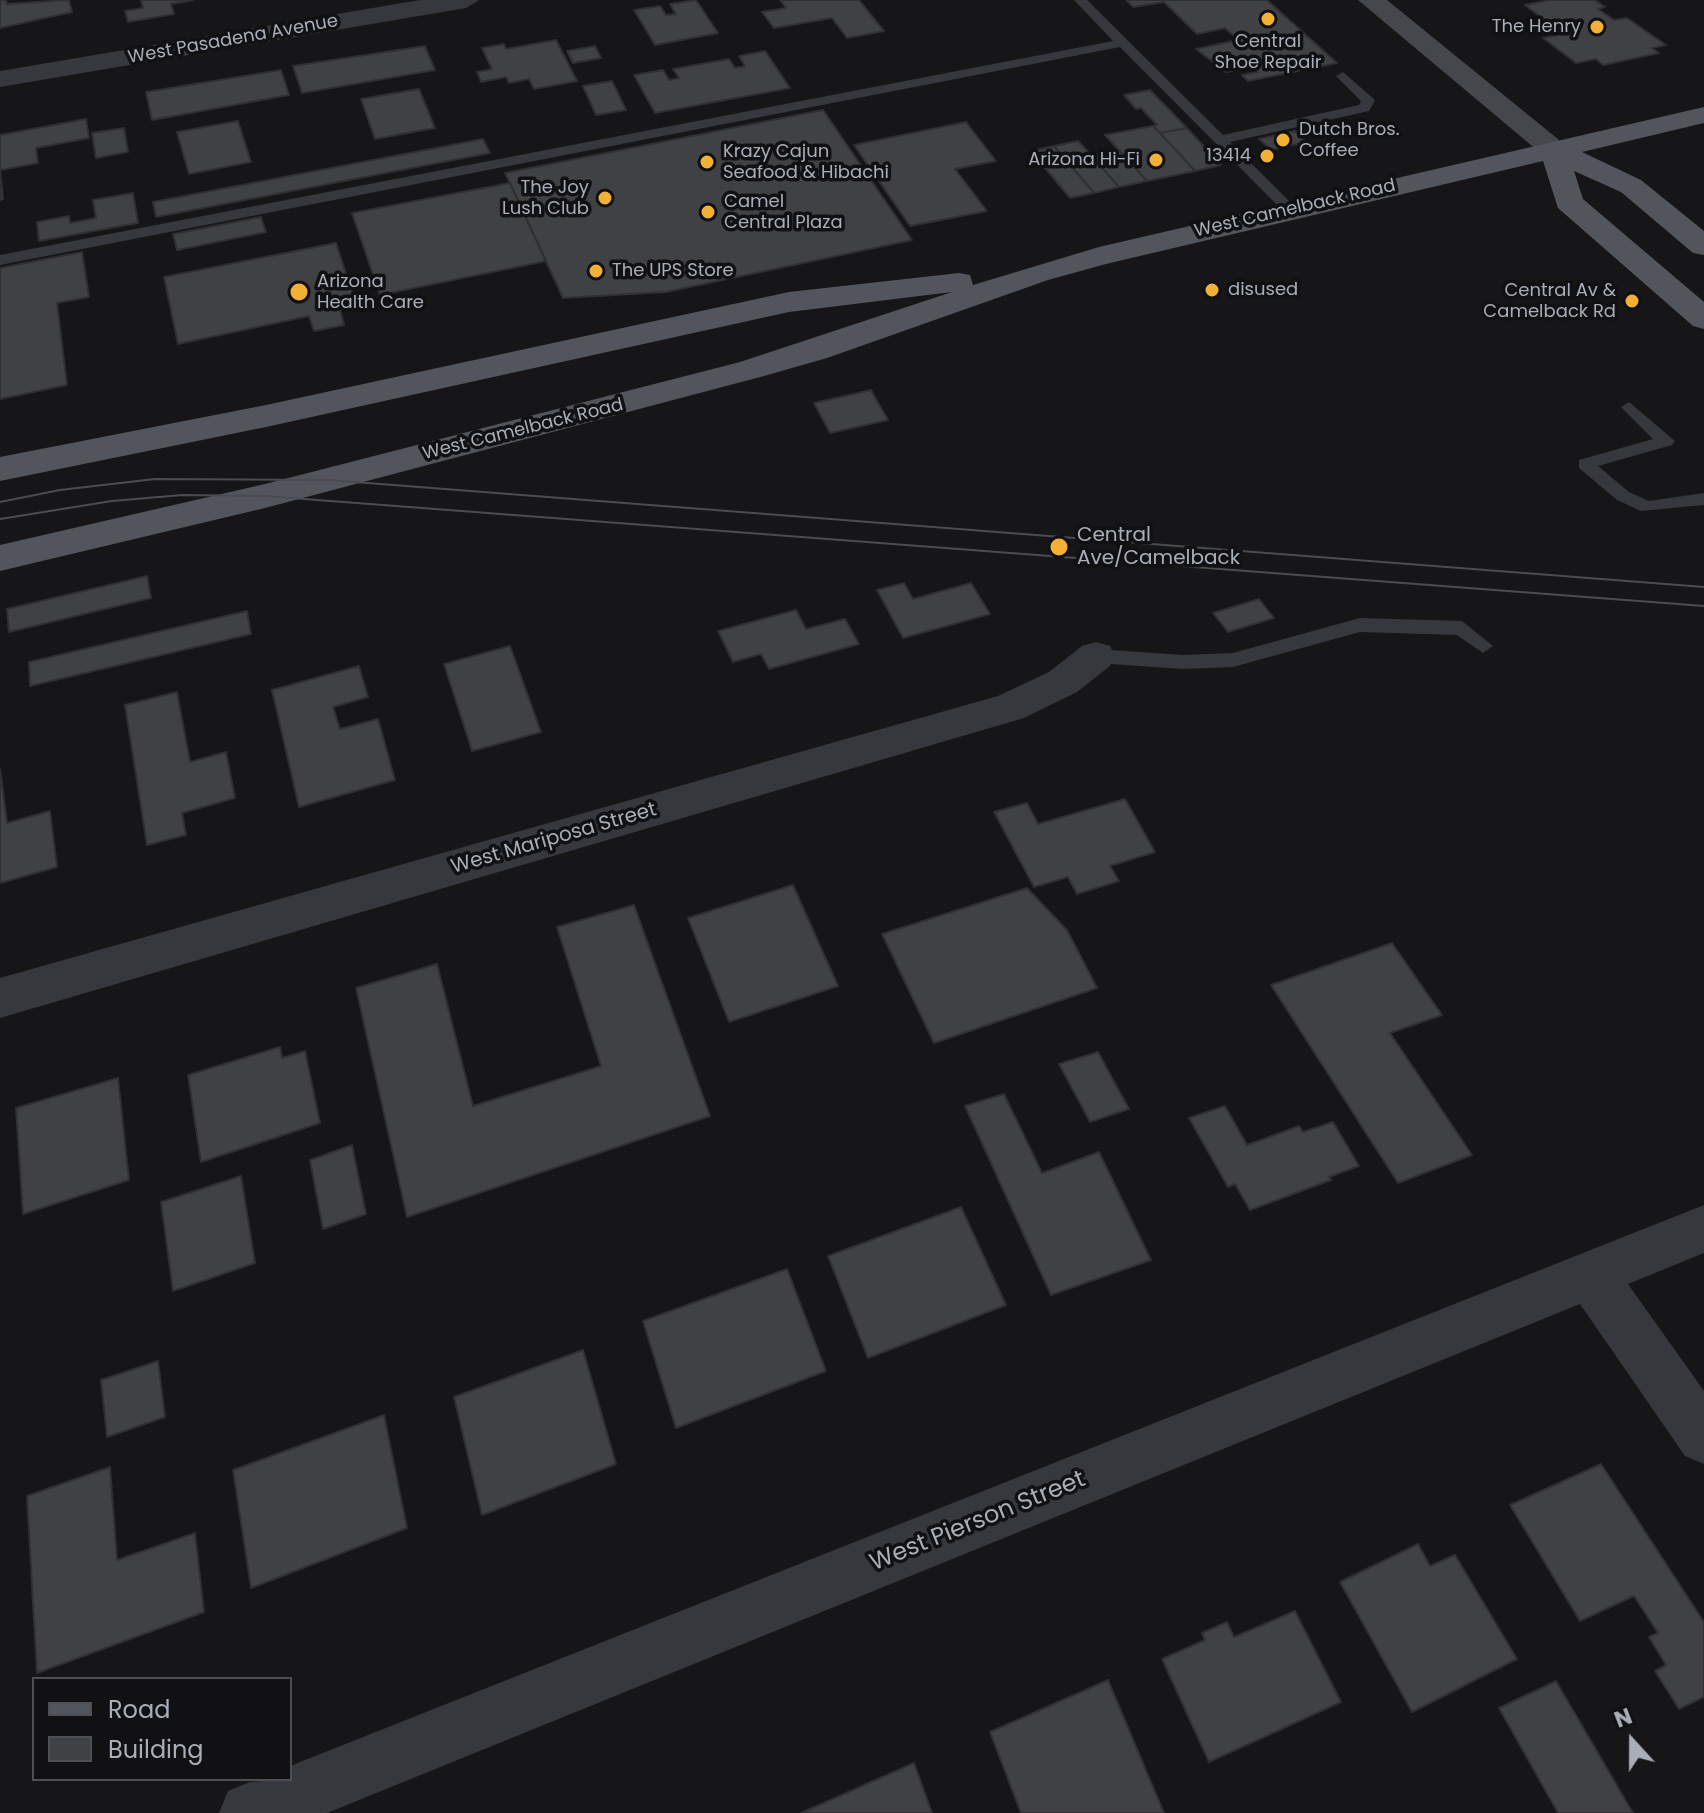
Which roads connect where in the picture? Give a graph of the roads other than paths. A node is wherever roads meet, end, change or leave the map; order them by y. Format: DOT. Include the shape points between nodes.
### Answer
graph roads {
  1 [pos="466,0"];
  2 [pos="1080,0"];
  3 [pos="1371,0"];
  4 [pos="1122,43"];
  5 [pos="1343,76"];
  6 [pos="0,79"];
  7 [pos="1704,115"];
  8 [pos="1220,140"];
  9 [pos="1554,150"];
  10 [pos="1290,210"];
  11 [pos="1704,246"];
  12 [pos="0,260"];
  13 [pos="1037,273"];
  14 [pos="732,315"];
  15 [pos="1704,319"];
  16 [pos="626,403"];
  17 [pos="1629,407"];
  18 [pos="0,469"];
  19 [pos="1704,499"];
  20 [pos="0,558"];
  21 [pos="1483,646"];
  22 [pos="1096,656"];
  23 [pos="0,998"];
  24 [pos="1704,1229"];
  25 [pos="1591,1276"];
  26 [pos="1704,1437"];
  27 [pos="250,1813"];
  1 -- 6 [label="street, West Pasadena Avenue"];
  2 -- 4 [label="lane"];
  3 -- 9 [label="main road"];
  4 -- 8 [label="lane"];
  4 -- 12 [label="lane"];
  5 -- 8 [label="lane" via="1368,100 1364,108"];
  7 -- 9 [label="main road, West Camelback Road"];
  8 -- 10 [label="lane"];
  9 -- 10 [label="main road, West Camelback Road"];
  9 -- 11 [label="main road" via="1631,186"];
  9 -- 15 [label="main road" via="1569,202"];
  10 -- 13 [label="main road, West Camelback Road"];
  13 -- 14 [label="main road, West Camelback Road" via="789,302"];
  13 -- 16 [label="main road, West Camelback Road" via="815,351"];
  14 -- 16 [label="main road" via="727,337 718,347"];
  14 -- 18 [label="main road, West Camelback Road"];
  16 -- 20 [label="main road, West Camelback Road"];
  17 -- 19 [label="lane" via="1666,441 1585,464 1623,496 1647,507"];
  21 -- 22 [label="lane" via="1462,628 1360,625 1233,660"];
  22 -- 23 [label="street, West Mariposa Street" via="1063,682 1010,707"];
  24 -- 25 [label="street, West Pierson Street"];
  25 -- 26 [label="street"];
  25 -- 27 [label="street, West Pierson Street"];
}
